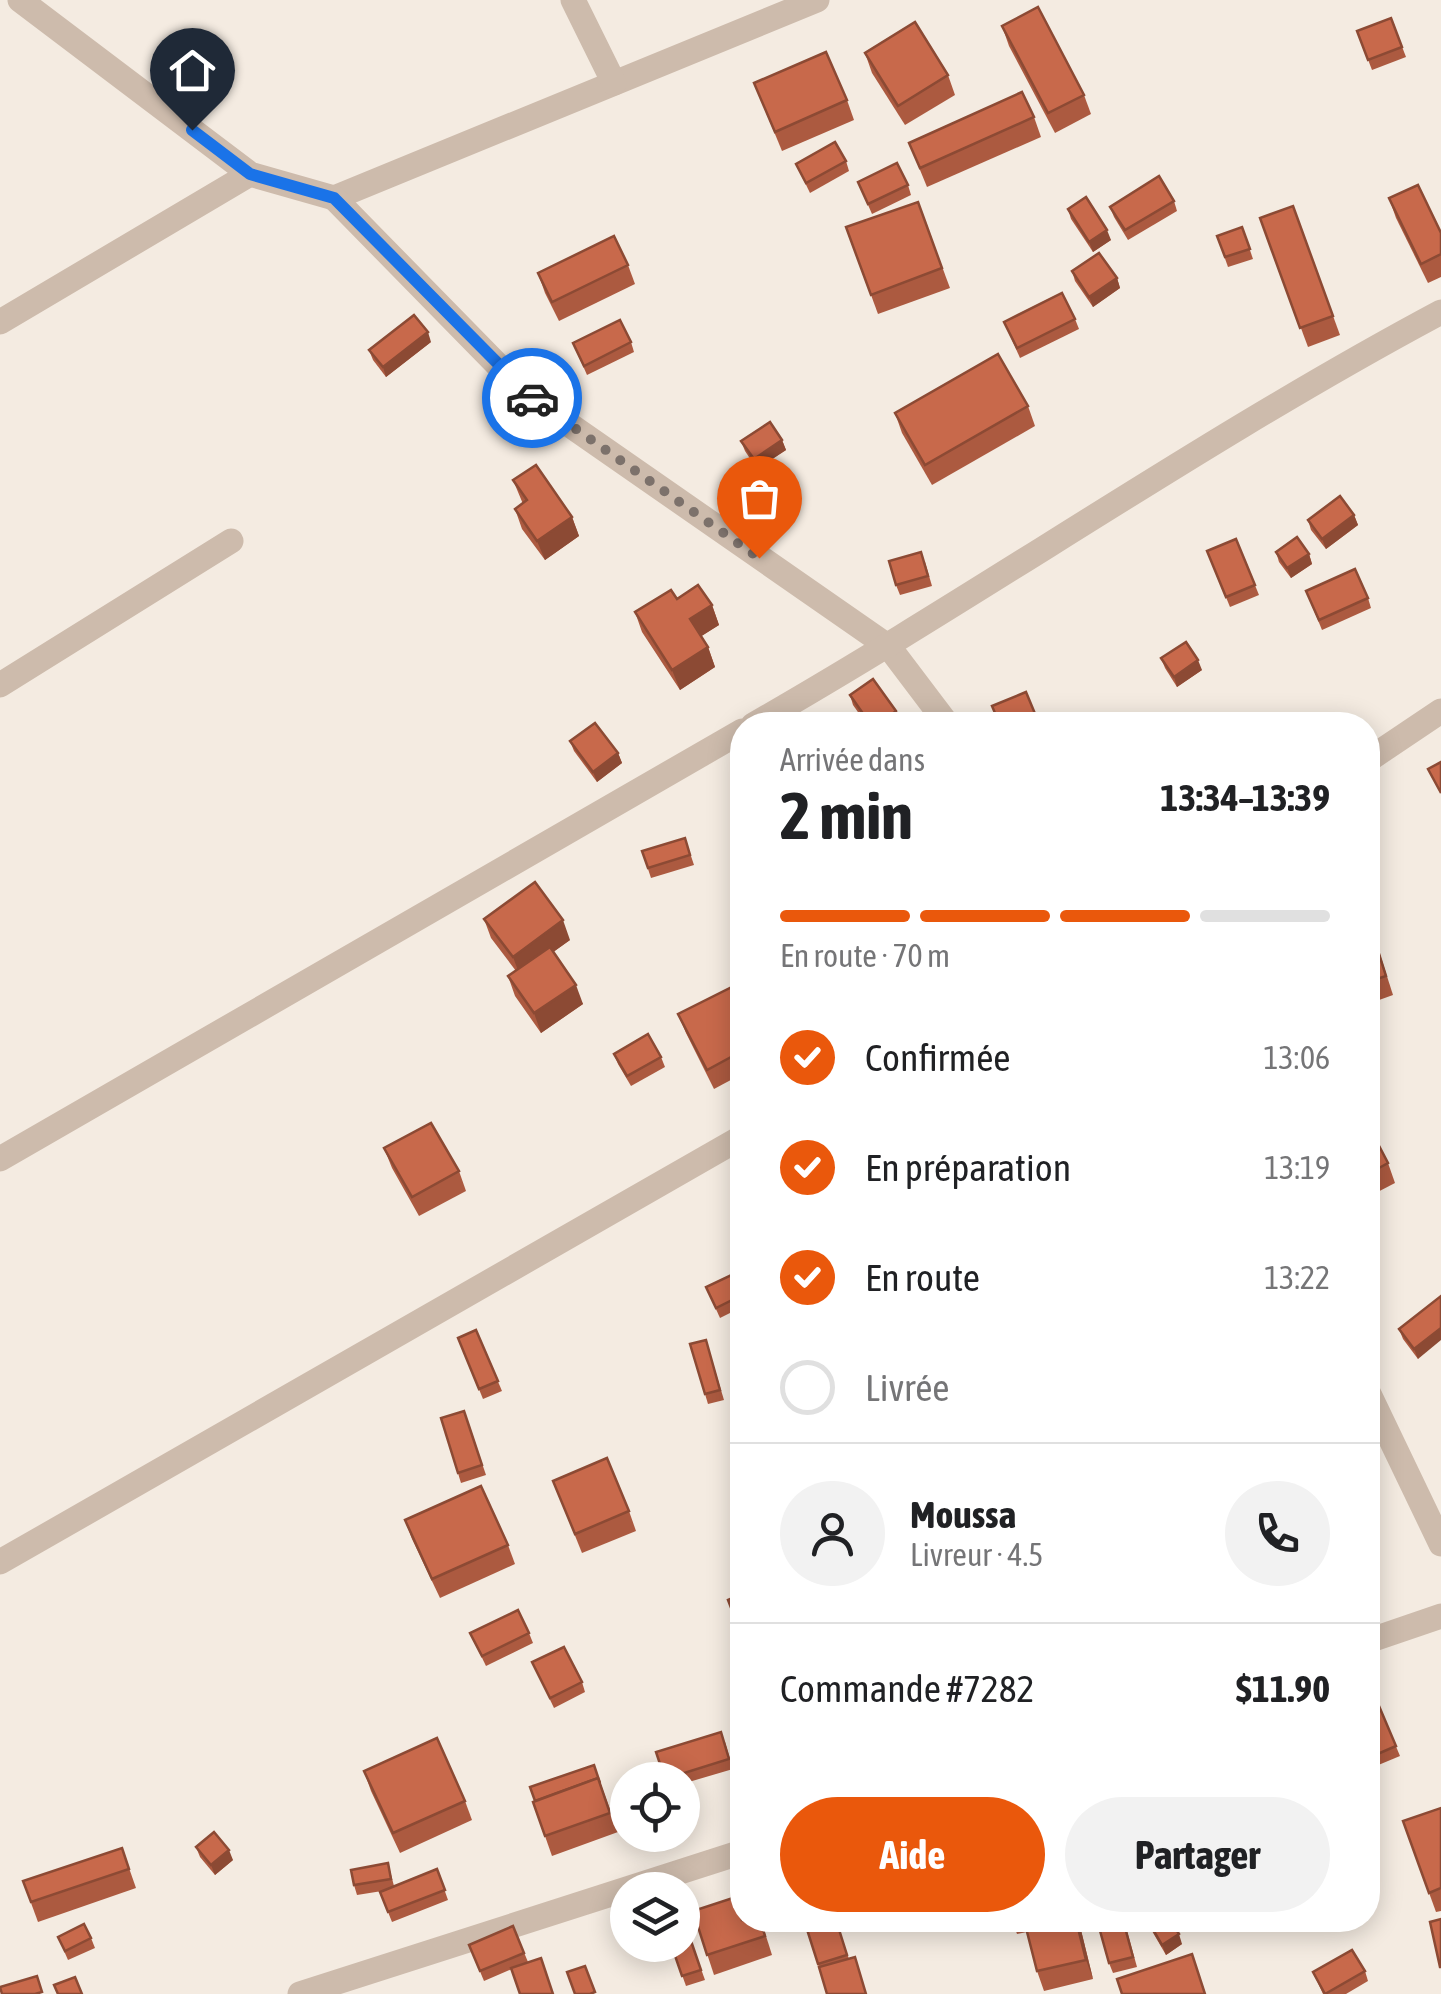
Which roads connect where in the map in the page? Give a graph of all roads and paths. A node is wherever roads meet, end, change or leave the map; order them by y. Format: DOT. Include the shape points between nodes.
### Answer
graph roads {
  1 [pos="20,0"];
  2 [pos="573,0"];
  3 [pos="817,0"];
  4 [pos="614,84"];
  5 [pos="250,174"];
  6 [pos="334,198"];
  7 [pos="1441,312"];
  8 [pos="0,322"];
  9 [pos="231,541"];
  10 [pos="889,647"];
  11 [pos="0,685"];
  12 [pos="1441,711"];
  13 [pos="776,712"];
  14 [pos="938,712"];
  15 [pos="730,738"];
  16 [pos="1380,752"];
  17 [pos="730,1144"];
  18 [pos="0,1158"];
  19 [pos="1380,1417"];
  20 [pos="1441,1544"];
  21 [pos="0,1562"];
  22 [pos="1441,1616"];
  23 [pos="1380,1638"];
  24 [pos="730,1856"];
  25 [pos="300,1994"];
  1 -- 5 [label="street"];
  2 -- 4 [label="street"];
  3 -- 4 [label="street"];
  4 -- 6 [label="street"];
  5 -- 6 [label="street"];
  5 -- 8 [label="street"];
  6 -- 10 [label="street" via="528,396"];
  7 -- 10 [label="street" via="1310,382"];
  9 -- 11 [label="street"];
  10 -- 13 [label="street"];
  10 -- 14 [label="street"];
  12 -- 16 [label="street"];
  15 -- 18 [label="street"];
  17 -- 21 [label="street"];
  19 -- 20 [label="street"];
  22 -- 23 [label="street"];
  24 -- 25 [label="street"];
}
